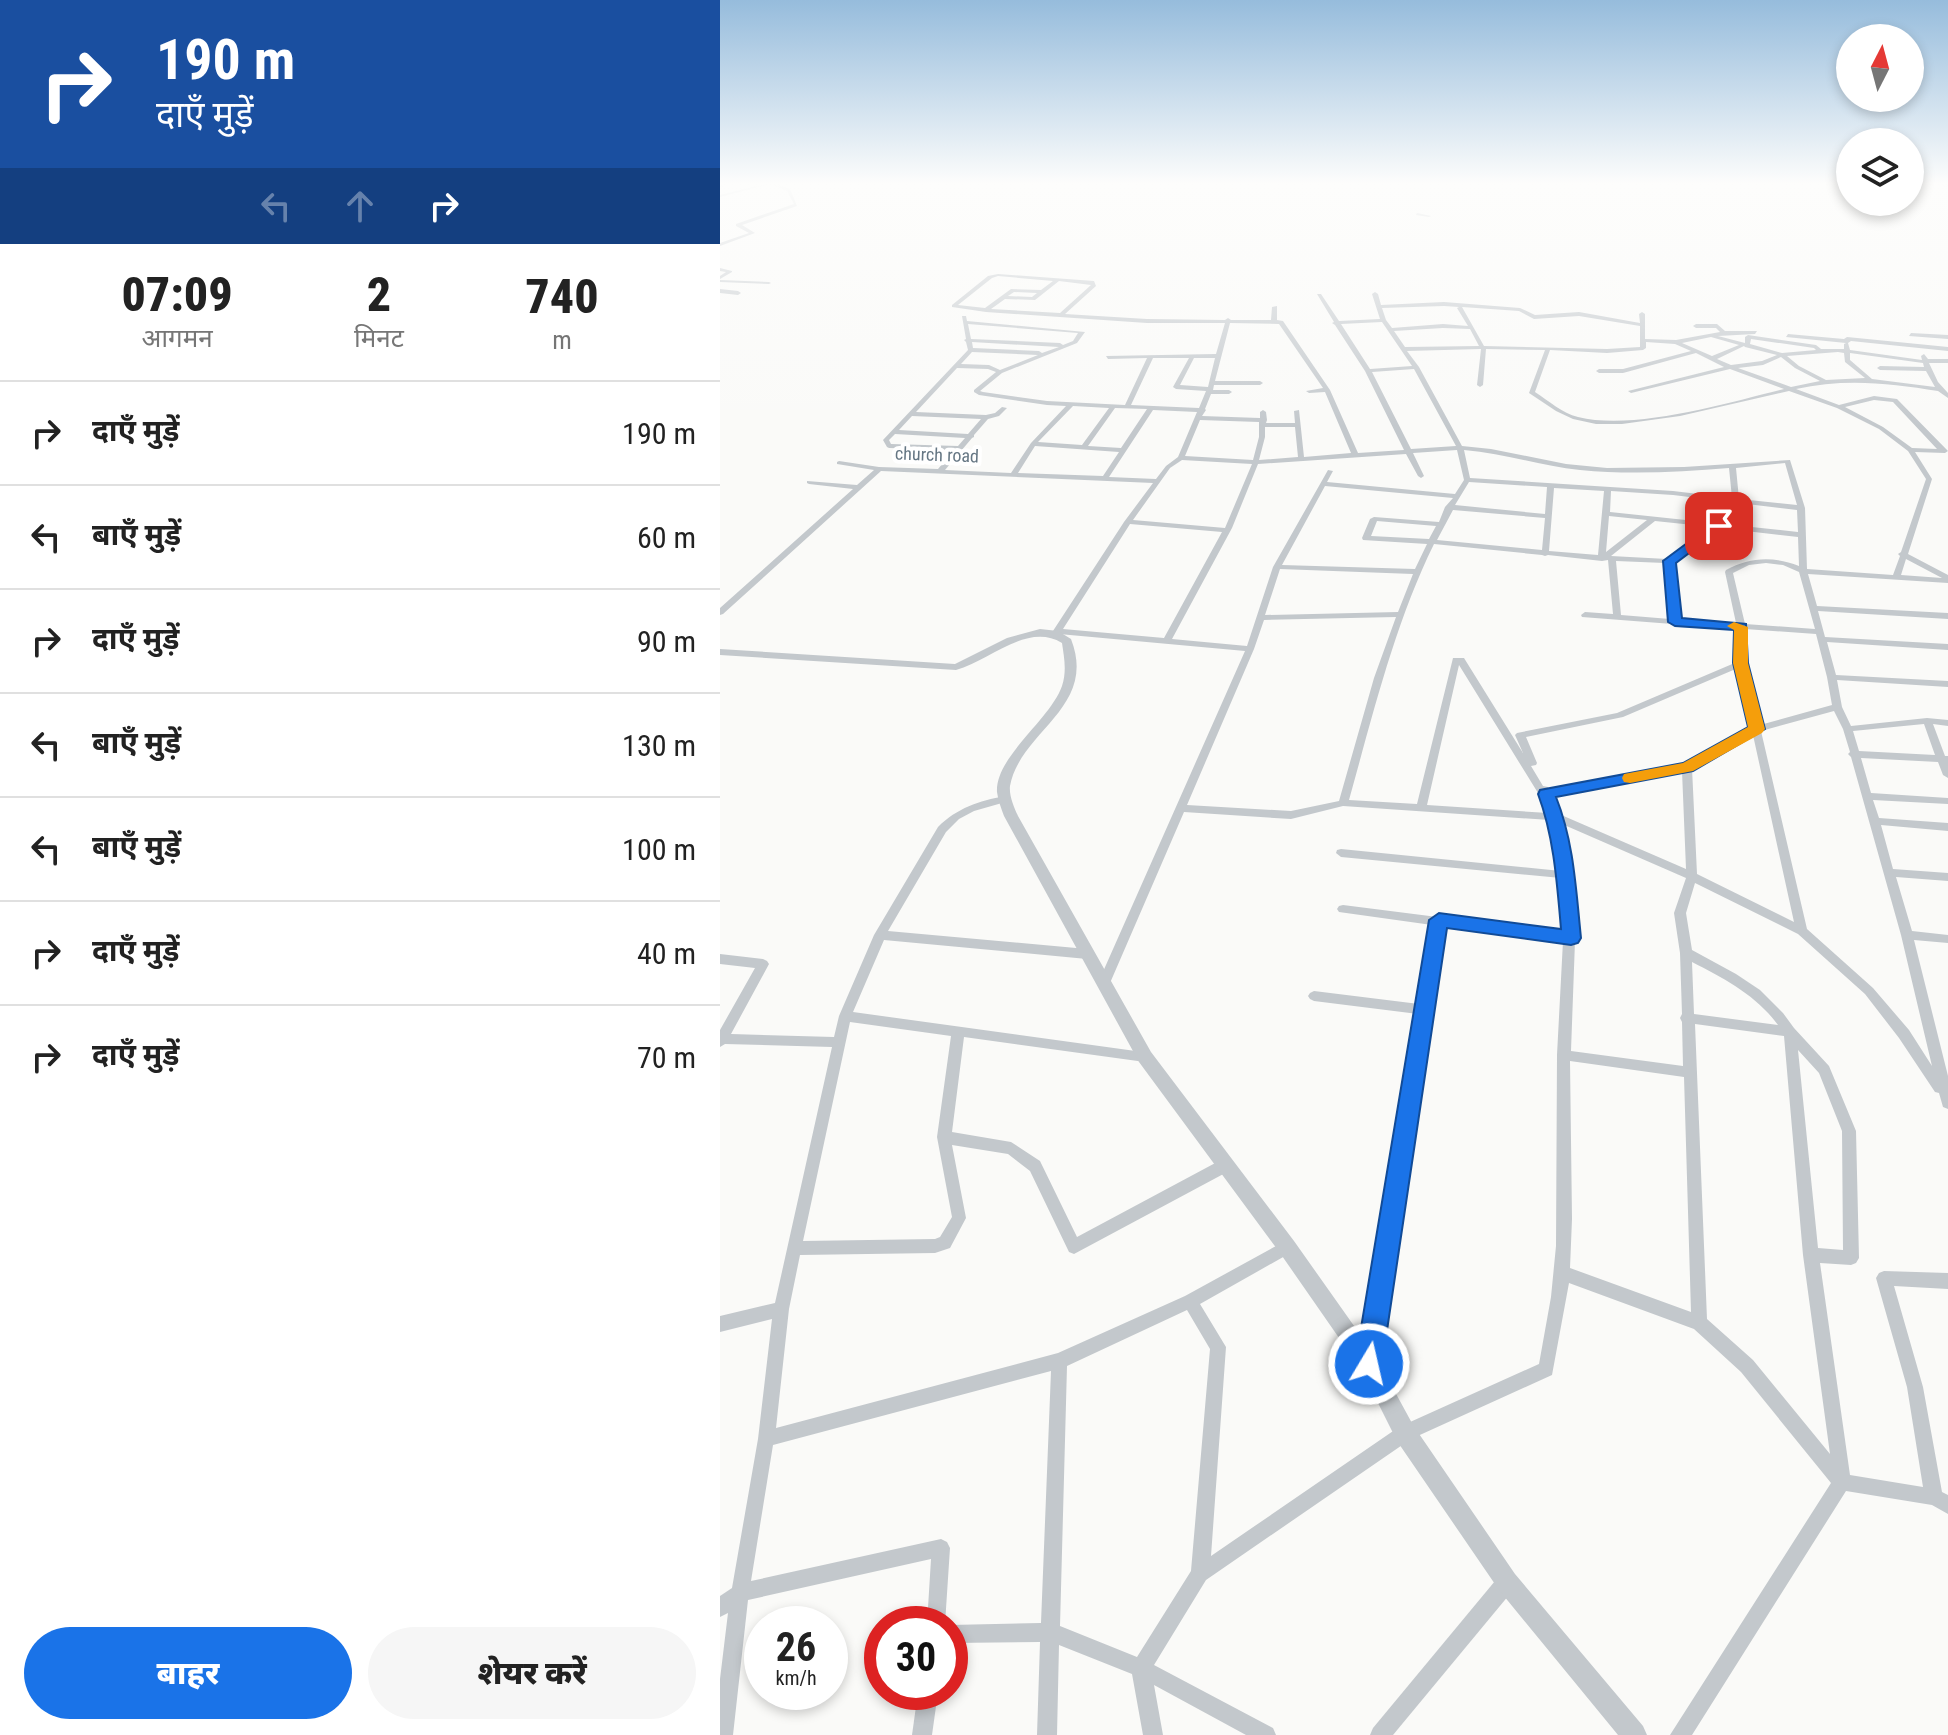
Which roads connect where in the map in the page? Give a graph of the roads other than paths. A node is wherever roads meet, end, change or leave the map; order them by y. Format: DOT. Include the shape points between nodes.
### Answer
graph roads {
  1 [pos="720,269"];
  2 [pos="1058,279"];
  3 [pos="720,280"];
  4 [pos="769,283"];
  5 [pos="720,291"];
  6 [pos="738,293"];
  7 [pos="1375,294"];
  8 [pos="1319,295"];
  9 [pos="1275,307"];
  10 [pos="1380,307"];
  11 [pos="961,308"];
  12 [pos="1460,308"];
  13 [pos="986,310"];
  14 [pos="1642,314"];
  15 [pos="1061,315"];
  16 [pos="1228,320"];
  17 [pos="1383,320"];
  18 [pos="1274,321"];
  19 [pos="965,322"];
  20 [pos="1742,322"];
  21 [pos="1335,323"];
  22 [pos="1641,325"];
  23 [pos="1696,326"];
  24 [pos="1469,328"];
  25 [pos="1391,330"];
  26 [pos="1742,331"];
  27 [pos="1724,333"];
  28 [pos="1711,335"];
  29 [pos="1911,335"];
  30 [pos="1847,337"];
  31 [pos="1948,337"];
  32 [pos="967,340"];
  33 [pos="1642,340"];
  34 [pos="1918,341"];
  35 [pos="1676,342"];
  36 [pos="1065,345"];
  37 [pos="1745,345"];
  38 [pos="1948,346"];
  39 [pos="1483,347"];
  40 [pos="1922,348"];
  41 [pos="1404,349"];
  42 [pos="1548,349"];
  43 [pos="971,350"];
  44 [pos="1820,351"];
  45 [pos="1846,351"];
  46 [pos="1694,352"];
  47 [pos="1045,353"];
  48 [pos="1782,355"];
  49 [pos="1219,356"];
  50 [pos="1108,357"];
  51 [pos="1151,357"];
  52 [pos="1192,357"];
  53 [pos="1711,359"];
  54 [pos="1948,361"];
  55 [pos="1926,364"];
  56 [pos="957,366"];
  57 [pos="1416,367"];
  58 [pos="1730,367"];
  59 [pos="1880,368"];
  60 [pos="1368,371"];
  61 [pos="1599,371"];
  62 [pos="1000,372"];
  63 [pos="1869,379"];
  64 [pos="1823,380"];
  65 [pos="1260,383"];
  66 [pos="1480,385"];
  67 [pos="1948,387"];
  68 [pos="1211,388"];
  69 [pos="1938,388"];
  70 [pos="1790,389"];
  71 [pos="1327,390"];
  72 [pos="1309,391"];
  73 [pos="1631,391"];
  74 [pos="1229,392"];
  75 [pos="1948,396"];
  76 [pos="1071,404"];
  77 [pos="1113,406"];
  78 [pos="1127,406"];
  79 [pos="1839,407"];
  80 [pos="1004,408"];
  81 [pos="1151,408"];
  82 [pos="1297,411"];
  83 [pos="912,414"];
  84 [pos="1201,414"];
  85 [pos="986,417"];
  86 [pos="1263,419"];
  87 [pos="1297,425"];
  88 [pos="893,432"];
  89 [pos="972,436"];
  90 [pos="1033,444"];
  91 [pos="1084,447"];
  92 [pos="960,448"];
  93 [pos="1460,448"];
  94 [pos="1123,450"];
  95 [pos="1910,450"];
  96 [pos="1409,451"];
  97 [pos="1946,451"];
  98 [pos="1355,454"];
  99 [pos="1181,458"];
  100 [pos="1301,458"];
  101 [pos="1257,462"];
  102 [pos="839,463"];
  103 [pos="1732,466"];
  104 [pos="879,469"];
  105 [pos="1615,470"];
  106 [pos="940,471"];
  107 [pos="1330,471"];
  108 [pos="1673,471"];
  109 [pos="1014,474"];
  110 [pos="1421,476"];
  111 [pos="1105,478"];
  112 [pos="1467,480"];
  113 [pos="1159,481"];
  114 [pos="809,482"];
  115 [pos="1324,484"];
  116 [pos="1551,486"];
  117 [pos="857,487"];
  118 [pos="1610,489"];
  119 [pos="1673,493"];
  120 [pos="1456,496"];
  121 [pos="1736,500"];
  122 [pos="1449,507"];
  123 [pos="1801,508"];
  124 [pos="1607,514"];
  125 [pos="1548,516"];
  126 [pos="1653,519"];
  127 [pos="1128,522"];
  128 [pos="1442,524"];
  129 [pos="1719,526"];
  130 [pos="1225,530"];
  131 [pos="1803,535"];
  132 [pos="1432,540"];
  133 [pos="1545,554"];
  134 [pos="1902,554"];
  135 [pos="1607,560"];
  136 [pos="1669,561"];
  137 [pos="1277,567"];
  138 [pos="1803,571"];
  139 [pos="1419,572"];
  140 [pos="1896,578"];
  141 [pos="1948,580"];
  142 [pos="1814,608"];
  143 [pos="720,612"];
  144 [pos="1401,614"];
  145 [pos="1585,615"];
  146 [pos="1948,616"];
  147 [pos="1262,618"];
  148 [pos="1617,618"];
  149 [pos="1675,622"];
  150 [pos="1741,627"];
  151 [pos="1056,632"];
  152 [pos="1820,636"];
  153 [pos="1167,641"];
  154 [pos="1948,647"];
  155 [pos="1250,649"];
  156 [pos="720,652"];
  157 [pos="1741,663"];
  158 [pos="1832,677"];
  159 [pos="1948,684"];
  160 [pos="1837,707"];
  161 [pos="1927,721"];
  162 [pos="1948,723"];
  163 [pos="1757,729"];
  164 [pos="1848,729"];
  165 [pos="1853,754"];
  166 [pos="1945,759"];
  167 [pos="1687,767"];
  168 [pos="1948,775"];
  169 [pos="1546,794"];
  170 [pos="1866,796"];
  171 [pos="1005,799"];
  172 [pos="1948,801"];
  173 [pos="1343,803"];
  174 [pos="1181,808"];
  175 [pos="1421,809"];
  176 [pos="1555,817"];
  177 [pos="1874,821"];
  178 [pos="1948,827"];
  179 [pos="1341,853"];
  180 [pos="1888,872"];
  181 [pos="1566,875"];
  182 [pos="1692,876"];
  183 [pos="1948,877"];
  184 [pos="1343,909"];
  185 [pos="1439,920"];
  186 [pos="1802,931"];
  187 [pos="880,935"];
  188 [pos="1907,935"];
  189 [pos="1571,938"];
  190 [pos="1948,939"];
  191 [pos="1686,953"];
  192 [pos="1087,954"];
  193 [pos="720,959"];
  194 [pos="1104,983"];
  195 [pos="1314,996"];
  196 [pos="1425,1010"];
  197 [pos="845,1016"];
  198 [pos="1686,1018"];
  199 [pos="958,1031"];
  200 [pos="1790,1032"];
  201 [pos="721,1041"];
  202 [pos="838,1042"];
  203 [pos="1563,1055"];
  204 [pos="1145,1057"];
  205 [pos="1943,1066"];
  206 [pos="1690,1072"];
  207 [pos="1946,1099"];
  208 [pos="944,1137"];
  209 [pos="1224,1166"];
  210 [pos="1287,1247"];
  211 [pos="794,1248"];
  212 [pos="1811,1255"];
  213 [pos="1562,1273"];
  214 [pos="1948,1281"];
  215 [pos="1190,1301"];
  216 [pos="781,1309"];
  217 [pos="1699,1323"];
  218 [pos="720,1324"];
  219 [pos="1059,1361"];
  220 [pos="1369,1364"];
  221 [pos="1405,1433"];
  222 [pos="766,1439"];
  223 [pos="1842,1482"];
  224 [pos="1941,1501"];
  225 [pos="1200,1574"];
  226 [pos="1507,1582"];
  227 [pos="740,1593"];
  228 [pos="937,1606"];
  229 [pos="720,1608"];
  230 [pos="1051,1632"];
  231 [pos="968,1634"];
  232 [pos="1141,1668"];
  233 [pos="925,1710"];
  234 [pos="1630,1733"];
  235 [pos="723,1735"];
  236 [pos="922,1735"];
  237 [pos="1047,1735"];
  238 [pos="1153,1735"];
  239 [pos="1266,1735"];
  240 [pos="1380,1735"];
  241 [pos="1680,1735"];
  1 -- 3 [label="street" via="730,272"];
  2 -- 11 [label="street" via="990,277 954,306"];
  2 -- 13 [label="street" via="1042,292 1013,290"];
  2 -- 15 [label="street" via="1094,285"];
  3 -- 4 [label="street"];
  5 -- 6 [label="street"];
  7 -- 10 [label="street"];
  8 -- 21 [label="street"];
  9 -- 18 [label="street"];
  10 -- 12 [label="street"];
  10 -- 17 [label="street"];
  11 -- 13 [label="street"];
  11 -- 19 [label="street"];
  12 -- 22 [label="street" via="1520,310 1534,317 1579,314"];
  12 -- 24 [label="street"];
  13 -- 15 [label="street"];
  14 -- 22 [label="street"];
  15 -- 16 [label="street"];
  16 -- 18 [label="street"];
  16 -- 49 [label="street"];
  17 -- 21 [label="street"];
  17 -- 25 [label="street"];
  18 -- 71 [label="street" via="1285,324"];
  19 -- 32 [label="street"];
  19 -- 36 [label="street" via="1081,330 1075,342"];
  20 -- 26 [label="street"];
  21 -- 60 [label="street"];
  22 -- 33 [label="street"];
  23 -- 27 [label="street" via="1717,326"];
  24 -- 25 [label="street"];
  24 -- 39 [label="street"];
  25 -- 41 [label="street"];
  26 -- 27 [label="street"];
  26 -- 30 [label="street"];
  27 -- 28 [label="street"];
  28 -- 35 [label="street"];
  28 -- 37 [label="street"];
  29 -- 31 [label="street"];
  30 -- 40 [label="street"];
  30 -- 45 [label="street"];
  32 -- 36 [label="street"];
  32 -- 43 [label="street"];
  33 -- 35 [label="street"];
  33 -- 42 [label="street" via="1643,348"];
  34 -- 38 [label="street"];
  35 -- 46 [label="street"];
  36 -- 47 [label="street"];
  37 -- 44 [label="street" via="1748,337"];
  37 -- 48 [label="street"];
  37 -- 53 [label="street"];
  38 -- 40 [label="street"];
  39 -- 41 [label="street"];
  39 -- 42 [label="street"];
  39 -- 66 [label="street"];
  40 -- 55 [label="street"];
  41 -- 57 [label="street"];
  42 -- 70 [label="street" via="1532,393 1575,418 1677,416"];
  43 -- 47 [label="street"];
  43 -- 56 [label="street"];
  44 -- 45 [label="street"];
  44 -- 48 [label="street"];
  45 -- 55 [label="street"];
  45 -- 63 [label="street" via="1847,361"];
  46 -- 53 [label="street"];
  46 -- 61 [label="street" via="1623,371"];
  47 -- 62 [label="street"];
  48 -- 58 [label="street"];
  48 -- 64 [label="street"];
  49 -- 52 [label="street"];
  49 -- 68 [label="street"];
  50 -- 51 [label="street"];
  51 -- 52 [label="street"];
  51 -- 78 [label="street"];
  52 -- 68 [label="street" via="1176,387"];
  53 -- 58 [label="street"];
  54 -- 55 [label="street"];
  55 -- 59 [label="street"];
  55 -- 69 [label="street"];
  56 -- 62 [label="street"];
  56 -- 83 [label="street"];
  57 -- 60 [label="street"];
  57 -- 93 [label="street"];
  58 -- 70 [label="street"];
  58 -- 73 [label="street"];
  60 -- 96 [label="street"];
  62 -- 76 [label="street" via="976,391"];
  63 -- 64 [label="street"];
  63 -- 69 [label="street"];
  64 -- 70 [label="street"];
  65 -- 68 [label="street"];
  67 -- 69 [label="street"];
  68 -- 74 [label="street"];
  68 -- 84 [label="street"];
  69 -- 75 [label="street"];
  70 -- 79 [label="street"];
  71 -- 72 [label="street"];
  71 -- 98 [label="street"];
  76 -- 77 [label="street"];
  76 -- 90 [label="street"];
  77 -- 78 [label="street"];
  77 -- 91 [label="street"];
  78 -- 81 [label="street"];
  79 -- 95 [label="street"];
  79 -- 97 [label="street" via="1874,398 1895,400"];
  80 -- 85 [label="street"];
  81 -- 84 [label="street"];
  81 -- 94 [label="street"];
  82 -- 87 [label="street"];
  83 -- 85 [label="street"];
  83 -- 88 [label="street"];
  84 -- 86 [label="street"];
  84 -- 99 [label="street"];
  85 -- 89 [label="street"];
  86 -- 87 [label="street"];
  86 -- 101 [label="street"];
  87 -- 100 [label="street"];
  88 -- 89 [label="street"];
  88 -- 92 [label="street" via="886,440 889,446"];
  89 -- 92 [label="street"];
  90 -- 91 [label="street"];
  90 -- 109 [label="street"];
  91 -- 94 [label="street"];
  92 -- 106 [label="street"];
  93 -- 96 [label="street"];
  93 -- 105 [label="street"];
  93 -- 112 [label="street"];
  94 -- 111 [label="street"];
  95 -- 97 [label="street"];
  95 -- 134 [label="street" via="1929,479"];
  96 -- 98 [label="street"];
  96 -- 110 [label="street"];
  98 -- 100 [label="street"];
  99 -- 101 [label="street"];
  99 -- 113 [label="street"];
  100 -- 101 [label="street"];
  101 -- 130 [label="street"];
  102 -- 104 [label="street"];
  103 -- 108 [label="street"];
  103 -- 121 [label="street"];
  103 -- 123 [label="street" via="1788,461"];
  104 -- 106 [label="street, church road"];
  104 -- 117 [label="street, church road"];
  105 -- 108 [label="street"];
  105 -- 118 [label="street"];
  106 -- 109 [label="street, church road"];
  107 -- 115 [label="street"];
  108 -- 119 [label="street"];
  109 -- 111 [label="street, church road"];
  111 -- 113 [label="street, church road"];
  112 -- 116 [label="street"];
  112 -- 120 [label="street"];
  113 -- 127 [label="street"];
  114 -- 117 [label="street"];
  115 -- 120 [label="street"];
  115 -- 137 [label="street"];
  116 -- 118 [label="street"];
  116 -- 125 [label="street"];
  117 -- 143 [label="street, church road"];
  118 -- 119 [label="street"];
  118 -- 124 [label="street"];
  119 -- 121 [label="street"];
  120 -- 122 [label="street"];
  121 -- 123 [label="street"];
  122 -- 125 [label="street"];
  122 -- 128 [label="street"];
  123 -- 131 [label="street"];
  124 -- 126 [label="street"];
  124 -- 135 [label="street"];
  125 -- 133 [label="street"];
  126 -- 129 [label="street"];
  126 -- 135 [label="street"];
  127 -- 130 [label="street"];
  127 -- 151 [label="street"];
  128 -- 132 [label="street"];
  128 -- 132 [label="street" via="1374,519 1366,538"];
  129 -- 131 [label="street"];
  129 -- 136 [label="street"];
  130 -- 153 [label="street"];
  131 -- 138 [label="street"];
  132 -- 133 [label="street"];
  132 -- 139 [label="street"];
  133 -- 135 [label="street"];
  134 -- 140 [label="street"];
  134 -- 141 [label="street"];
  135 -- 136 [label="street"];
  135 -- 148 [label="street"];
  136 -- 149 [label="street"];
  137 -- 139 [label="street"];
  137 -- 147 [label="street"];
  138 -- 140 [label="street"];
  138 -- 142 [label="street"];
  138 -- 150 [label="street" via="1763,560 1744,562 1729,572"];
  139 -- 144 [label="street"];
  140 -- 141 [label="street"];
  142 -- 146 [label="street"];
  142 -- 152 [label="street"];
  144 -- 147 [label="street"];
  144 -- 173 [label="street"];
  145 -- 148 [label="street"];
  147 -- 155 [label="street"];
  148 -- 149 [label="street"];
  149 -- 150 [label="street"];
  150 -- 152 [label="street"];
  150 -- 157 [label="street"];
  151 -- 153 [label="street"];
  151 -- 156 [label="street" via="1019,637 956,667"];
  151 -- 171 [label="street" via="1069,647 1067,689 1014,765 1004,786"];
  152 -- 154 [label="street"];
  152 -- 158 [label="street"];
  153 -- 155 [label="street"];
  155 -- 174 [label="street"];
  157 -- 163 [label="street"];
  157 -- 169 [label="street" via="1620,715 1519,736"];
  158 -- 159 [label="street"];
  158 -- 160 [label="street"];
  160 -- 163 [label="street"];
  160 -- 164 [label="street"];
  161 -- 162 [label="street"];
  161 -- 164 [label="street"];
  161 -- 166 [label="street"];
  163 -- 167 [label="street"];
  163 -- 186 [label="street"];
  164 -- 165 [label="street"];
  165 -- 166 [label="street"];
  165 -- 170 [label="street"];
  166 -- 168 [label="street"];
  167 -- 169 [label="street"];
  167 -- 182 [label="street"];
  169 -- 175 [label="street" via="1461,660 1456,660"];
  169 -- 176 [label="street"];
  170 -- 172 [label="street"];
  170 -- 177 [label="street"];
  171 -- 187 [label="street" via="970,806 952,818"];
  171 -- 192 [label="street"];
  173 -- 174 [label="street" via="1291,815"];
  173 -- 175 [label="street"];
  174 -- 194 [label="street"];
  175 -- 176 [label="street"];
  176 -- 181 [label="street"];
  176 -- 182 [label="street"];
  177 -- 178 [label="street"];
  177 -- 180 [label="street"];
  179 -- 181 [label="street"];
  180 -- 183 [label="street"];
  180 -- 188 [label="street"];
  181 -- 189 [label="street"];
  182 -- 186 [label="street"];
  182 -- 191 [label="street" via="1680,913"];
  184 -- 185 [label="street"];
  185 -- 189 [label="street"];
  185 -- 196 [label="street"];
  186 -- 207 [label="street" via="1869,991"];
  187 -- 192 [label="street"];
  187 -- 197 [label="street"];
  188 -- 190 [label="street"];
  188 -- 205 [label="street"];
  189 -- 203 [label="street"];
  191 -- 198 [label="street"];
  191 -- 200 [label="street" via="1753,989 1774,1006"];
  192 -- 194 [label="street"];
  193 -- 201 [label="street" via="763,964"];
  194 -- 204 [label="street"];
  195 -- 196 [label="street"];
  196 -- 220 [label="street"];
  197 -- 199 [label="street"];
  197 -- 202 [label="street"];
  198 -- 200 [label="street"];
  198 -- 206 [label="street"];
  199 -- 204 [label="street"];
  199 -- 208 [label="street"];
  200 -- 212 [label="street"];
  200 -- 212 [label="street" via="1824,1070 1849,1131 1851,1258"];
  201 -- 202 [label="street"];
  202 -- 211 [label="street"];
  203 -- 206 [label="street"];
  203 -- 213 [label="street"];
  204 -- 209 [label="street"];
  205 -- 207 [label="street"];
  206 -- 217 [label="street"];
  208 -- 209 [label="street" via="1011,1148 1035,1166 1074,1247"];
  208 -- 211 [label="street" via="959,1218 945,1243"];
  209 -- 210 [label="street"];
  210 -- 215 [label="street"];
  210 -- 220 [label="street"];
  211 -- 216 [label="street"];
  212 -- 223 [label="street"];
  213 -- 217 [label="street"];
  213 -- 221 [label="street" via="1546,1369"];
  214 -- 224 [label="street" via="1884,1278"];
  215 -- 219 [label="street"];
  215 -- 225 [label="street" via="1218,1347"];
  216 -- 218 [label="street"];
  216 -- 222 [label="street"];
  217 -- 223 [label="street" via="1747,1366"];
  219 -- 222 [label="street"];
  219 -- 230 [label="street"];
  220 -- 221 [label="street"];
  221 -- 225 [label="street"];
  221 -- 226 [label="street"];
  222 -- 227 [label="street"];
  223 -- 224 [label="street"];
  223 -- 241 [label="street"];
  225 -- 232 [label="street"];
  226 -- 234 [label="street"];
  226 -- 240 [label="street"];
  227 -- 228 [label="street" via="941,1548"];
  227 -- 229 [label="street"];
  227 -- 235 [label="street"];
  230 -- 231 [label="street"];
  230 -- 232 [label="street"];
  230 -- 237 [label="street"];
  232 -- 238 [label="street"];
  232 -- 239 [label="street"];
  233 -- 236 [label="street"];
}
